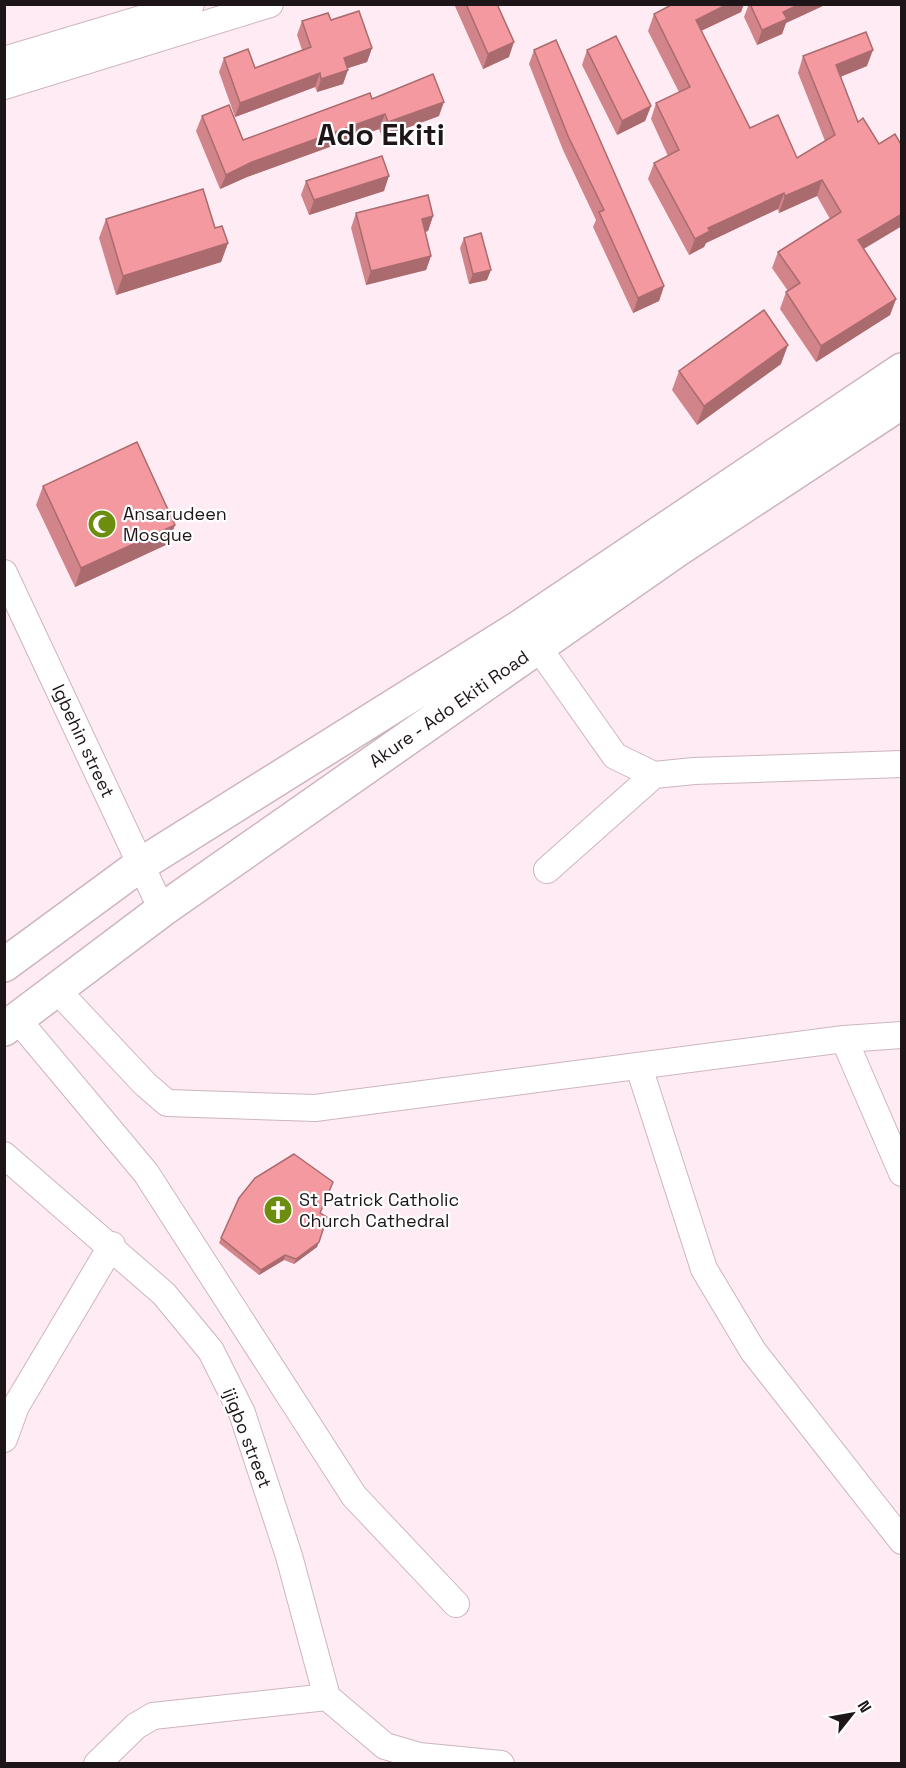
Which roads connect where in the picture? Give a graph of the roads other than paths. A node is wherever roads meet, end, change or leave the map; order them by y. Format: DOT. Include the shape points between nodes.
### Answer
graph roads {
  1 [pos="190,4"];
  2 [pos="270,4"];
  3 [pos="4,60"];
  4 [pos="4,86"];
  5 [pos="902,370"];
  6 [pos="902,402"];
  7 [pos="4,573"];
  8 [pos="538,647"];
  9 [pos="902,764"];
  10 [pos="654,775"];
  11 [pos="140,865"];
  12 [pos="547,870"];
  13 [pos="162,910"];
  14 [pos="4,965"];
  15 [pos="57,989"];
  16 [pos="11,1024"];
  17 [pos="902,1035"];
  18 [pos="844,1038"];
  19 [pos="639,1067"];
  20 [pos="4,1155"];
  21 [pos="902,1173"];
  22 [pos="111,1245"];
  23 [pos="4,1439"];
  24 [pos="902,1541"];
  25 [pos="456,1604"];
  26 [pos="327,1697"];
  27 [pos="97,1764"];
  28 [pos="501,1764"];
  1 -- 3 [label="street"];
  2 -- 4 [label="street"];
  5 -- 11 [label="main road, Akure - Ado Ekiti Road" via="523,626"];
  6 -- 8 [label="main road, Akure - Ado Ekiti Road"];
  7 -- 11 [label="street, Igbehin street"];
  8 -- 10 [label="street" via="615,756"];
  8 -- 13 [label="main road, Akure - Ado Ekiti Road"];
  9 -- 10 [label="street"];
  10 -- 12 [label="street"];
  11 -- 13 [label="street, Igbehin street"];
  11 -- 14 [label="main road, Akure - Ado Ekiti Road"];
  13 -- 15 [label="main road, Akure - Ado Ekiti Road"];
  15 -- 16 [label="main road, Akure - Ado Ekiti Road"];
  15 -- 19 [label="street" via="167,1103 315,1108"];
  16 -- 25 [label="street" via="146,1173 354,1496"];
  17 -- 18 [label="street"];
  18 -- 19 [label="street"];
  18 -- 21 [label="street"];
  19 -- 24 [label="street" via="704,1269 753,1351"];
  20 -- 22 [label="street, ijigbo street"];
  22 -- 23 [label="street" via="16,1406"];
  22 -- 26 [label="street, ijigbo street" via="164,1294 211,1352 242,1413 290,1556"];
  26 -- 27 [label="street" via="153,1716 136,1726"];
  26 -- 28 [label="street" via="385,1746 419,1756"];
}
